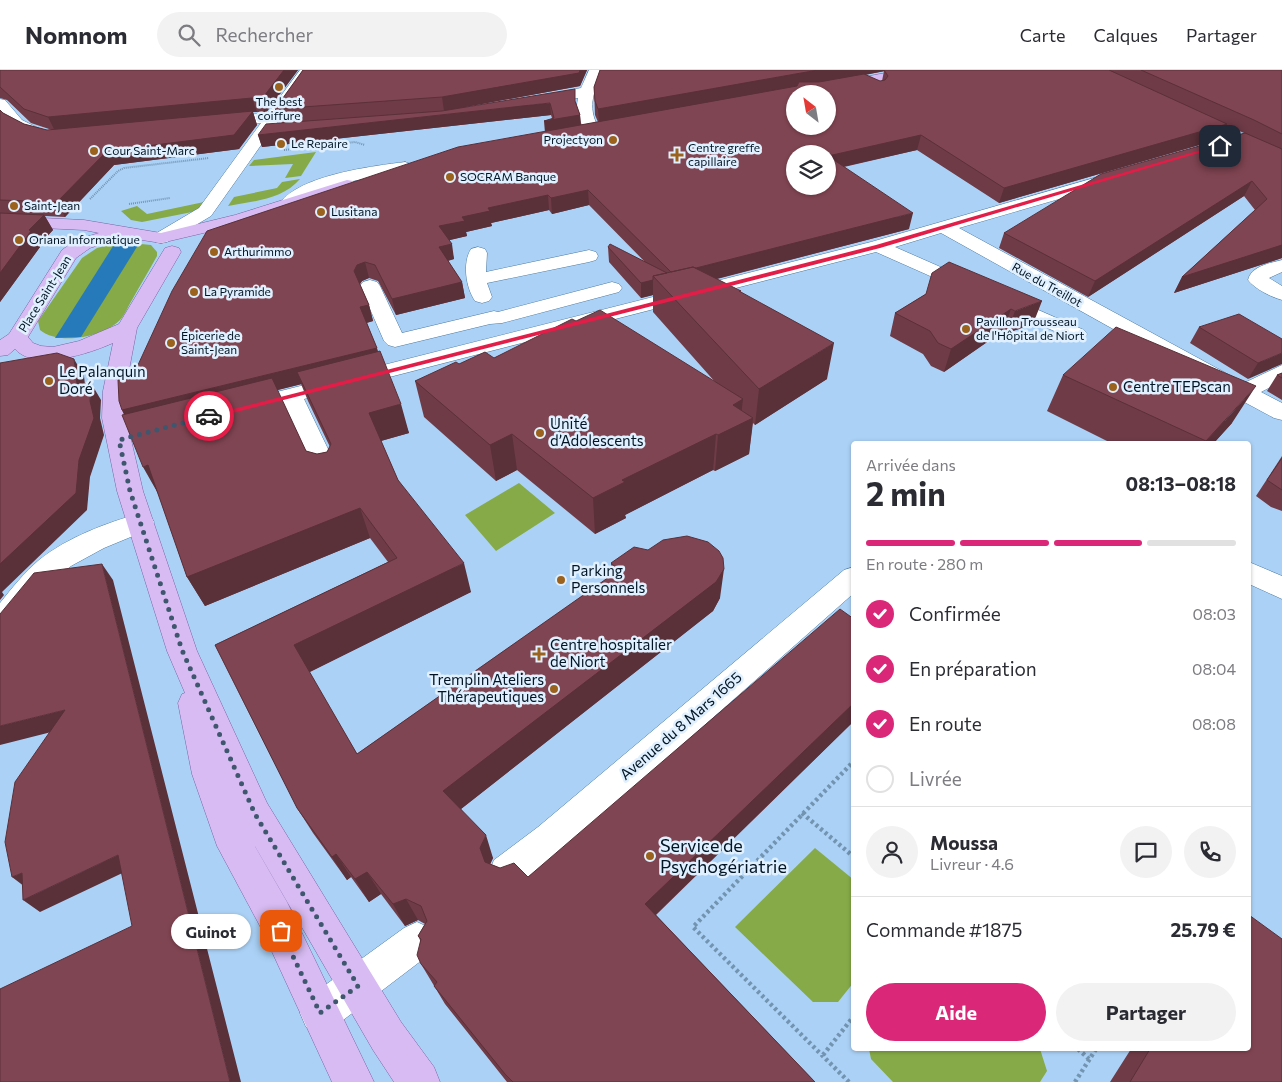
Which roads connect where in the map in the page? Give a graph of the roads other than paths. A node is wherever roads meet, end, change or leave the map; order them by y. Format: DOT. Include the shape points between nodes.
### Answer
graph roads {
  1 [pos="307,70"];
  2 [pos="596,70"];
  3 [pos="923,70"];
  4 [pos="863,81"];
  5 [pos="836,86"];
  6 [pos="877,89"];
  7 [pos="585,92"];
  8 [pos="526,102"];
  9 [pos="0,103"];
  10 [pos="1180,111"];
  11 [pos="199,124"];
  12 [pos="271,126"];
  13 [pos="612,127"];
  14 [pos="593,131"];
  15 [pos="573,134"];
  16 [pos="55,138"];
  17 [pos="1240,140"];
  18 [pos="1218,146"];
  19 [pos="1282,160"];
  20 [pos="412,165"];
  21 [pos="1126,174"];
  22 [pos="290,203"];
  23 [pos="914,215"];
  24 [pos="0,221"];
  25 [pos="0,229"];
  26 [pos="941,229"];
  27 [pos="60,230"];
  28 [pos="121,232"];
  29 [pos="166,245"];
  30 [pos="878,246"];
  31 [pos="73,250"];
  32 [pos="478,253"];
  33 [pos="589,256"];
  34 [pos="1282,266"];
  35 [pos="476,280"];
  36 [pos="370,286"];
  37 [pos="612,288"];
  38 [pos="1282,294"];
  39 [pos="494,318"];
  40 [pos="127,328"];
  41 [pos="1077,334"];
  42 [pos="17,338"];
  43 [pos="508,342"];
  44 [pos="84,347"];
  45 [pos="0,350"];
  46 [pos="42,352"];
  47 [pos="0,368"];
  48 [pos="1282,372"];
  49 [pos="114,391"];
  50 [pos="1243,392"];
  51 [pos="291,395"];
  52 [pos="224,413"];
  53 [pos="1282,413"];
  54 [pos="328,474"];
  55 [pos="141,522"];
  56 [pos="1251,573"];
  57 [pos="851,580"];
  58 [pos="1282,588"];
  59 [pos="0,624"];
  60 [pos="182,650"];
  61 [pos="507,872"];
  62 [pos="417,941"];
  63 [pos="358,986"];
  64 [pos="320,1013"];
  65 [pos="353,1082"];
  66 [pos="419,1082"];
  1 -- 12 [label="street"];
  2 -- 7 [label="street"];
  3 -- 4 [label="main road"];
  4 -- 5 [label="main road"];
  4 -- 6 [label="street"];
  7 -- 8 [label="street"];
  7 -- 14 [label="street" via="586,122"];
  9 -- 16 [label="street" via="26,130"];
  10 -- 17 [label="street"];
  11 -- 12 [label="street" via="257,118"];
  12 -- 29 [label="street" via="206,212"];
  13 -- 14 [label="main road"];
  14 -- 15 [label="main road"];
  17 -- 18 [label="street"];
  17 -- 19 [label="street"];
  20 -- 22 [label="main road"];
  20 -- 22 [label="street" via="356,174 315,186"];
  21 -- 26 [label="street"];
  22 -- 29 [label="main road"];
  23 -- 26 [label="street, Rue du Treillot"];
  24 -- 27 [label="main road"];
  25 -- 27 [label="main road"];
  26 -- 30 [label="street"];
  26 -- 50 [label="street, Rue du Treillot"];
  27 -- 28 [label="main road, Place Saint-Jean"];
  27 -- 31 [label="main road, Place Saint-Jean" via="62,240"];
  28 -- 29 [label="main road, Place Saint-Jean"];
  28 -- 31 [label="main road, Place Saint-Jean" via="94,239"];
  29 -- 40 [label="main road"];
  30 -- 41 [label="street"];
  30 -- 43 [label="street"];
  31 -- 42 [label="main road, Place Saint-Jean"];
  32 -- 35 [label="street"];
  33 -- 35 [label="street"];
  34 -- 38 [label="street" via="1264,272 1258,280"];
  35 -- 39 [label="street"];
  36 -- 39 [label="street" via="395,340"];
  37 -- 39 [label="street"];
  39 -- 43 [label="street"];
  40 -- 44 [label="main road, Place Saint-Jean"];
  40 -- 49 [label="main road"];
  42 -- 45 [label="main road"];
  42 -- 46 [label="main road, Place Saint-Jean" via="23,347"];
  43 -- 51 [label="street"];
  44 -- 46 [label="main road, Place Saint-Jean"];
  44 -- 49 [label="main road" via="99,363"];
  46 -- 47 [label="main road"];
  48 -- 50 [label="street"];
  49 -- 55 [label="main road" via="114,418 129,438 130,491"];
  50 -- 53 [label="street, Rue du Treillot"];
  51 -- 52 [label="street"];
  51 -- 54 [label="street"];
  55 -- 59 [label="street" via="97,540 50,567"];
  55 -- 60 [label="main road"];
  56 -- 58 [label="street"];
  57 -- 61 [label="street, Avenue du 8 Mars 1665" via="550,839"];
  60 -- 63 [label="main road" via="255,814"];
  60 -- 64 [label="main road" via="208,774 234,846 274,915"];
  62 -- 63 [label="street"];
  63 -- 64 [label="street"];
  63 -- 66 [label="main road"];
  64 -- 65 [label="main road"];
}
